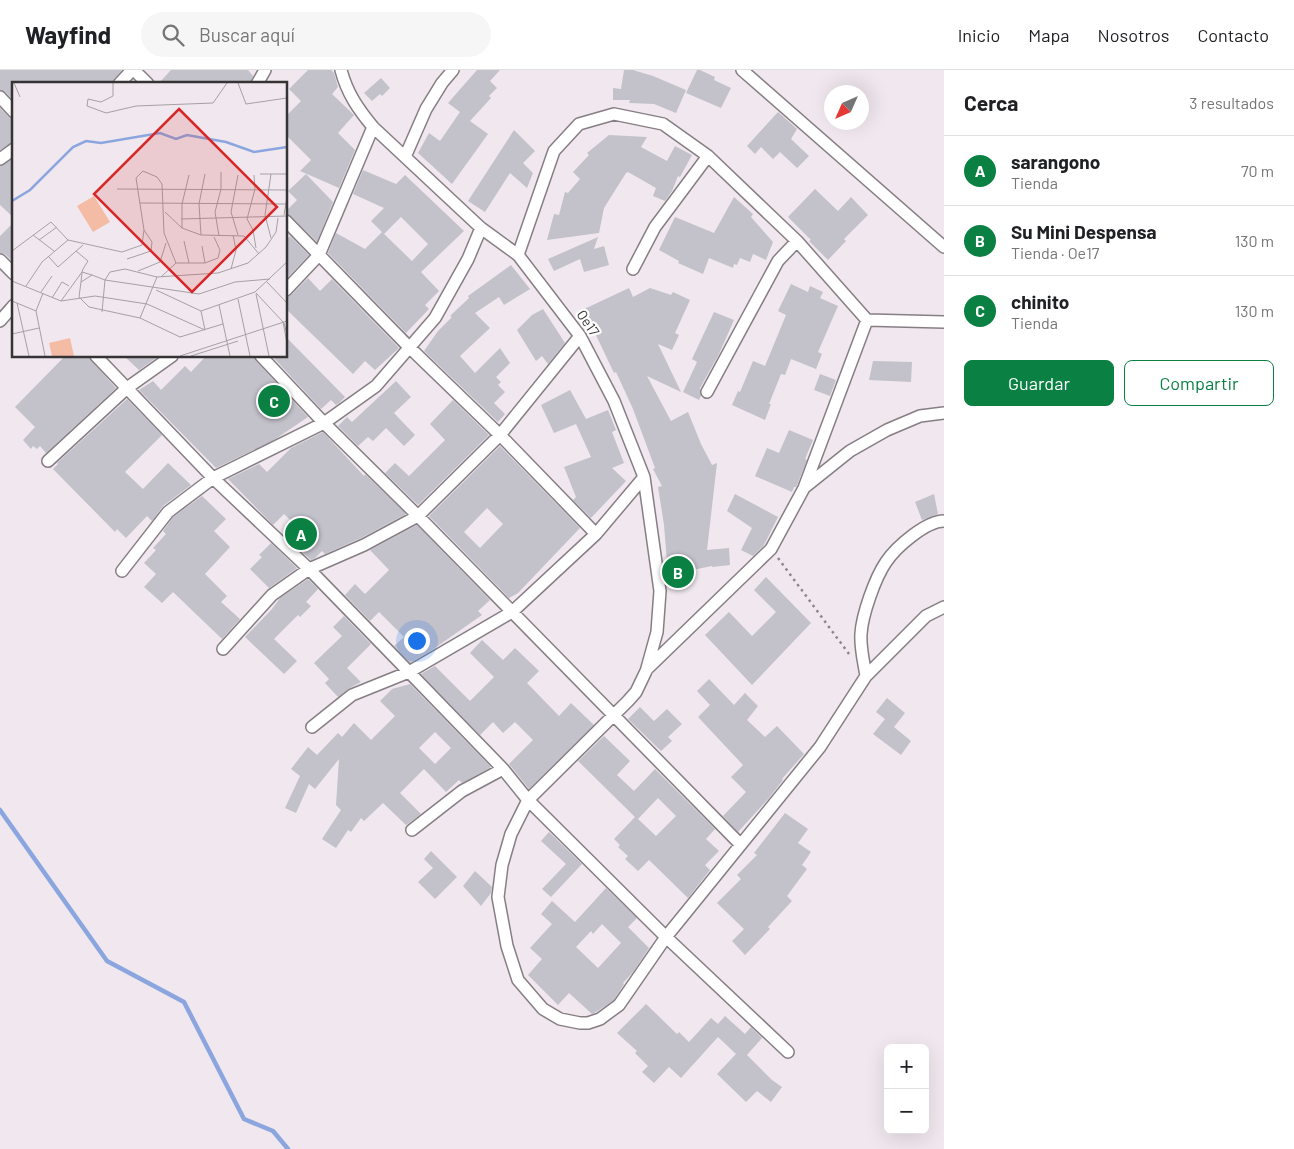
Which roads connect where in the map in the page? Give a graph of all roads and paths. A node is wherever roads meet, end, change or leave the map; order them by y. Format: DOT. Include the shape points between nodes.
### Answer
graph roads {
  1 [pos="133,70"];
  2 [pos="265,70"];
  3 [pos="341,70"];
  4 [pos="453,70"];
  5 [pos="742,70"];
  6 [pos="121,82"];
  7 [pos="146,82"];
  8 [pos="257,82"];
  9 [pos="0,97"];
  10 [pos="12,110"];
  11 [pos="373,127"];
  12 [pos="12,151"];
  13 [pos="708,156"];
  14 [pos="405,157"];
  15 [pos="0,160"];
  16 [pos="288,223"];
  17 [pos="481,228"];
  18 [pos="797,241"];
  19 [pos="944,248"];
  20 [pos="319,255"];
  21 [pos="518,255"];
  22 [pos="0,260"];
  23 [pos="633,269"];
  24 [pos="12,272"];
  25 [pos="288,288"];
  26 [pos="12,308"];
  27 [pos="867,320"];
  28 [pos="0,321"];
  29 [pos="944,322"];
  30 [pos="580,336"];
  31 [pos="409,348"];
  32 [pos="98,358"];
  33 [pos="169,358"];
  34 [pos="263,358"];
  35 [pos="127,388"];
  36 [pos="707,392"];
  37 [pos="944,413"];
  38 [pos="324,423"];
  39 [pos="500,435"];
  40 [pos="48,461"];
  41 [pos="644,477"];
  42 [pos="212,478"];
  43 [pos="804,488"];
  44 [pos="418,516"];
  45 [pos="944,521"];
  46 [pos="596,534"];
  47 [pos="771,549"];
  48 [pos="310,570"];
  49 [pos="122,571"];
  50 [pos="944,607"];
  51 [pos="512,612"];
  52 [pos="223,649"];
  53 [pos="647,669"];
  54 [pos="409,672"];
  55 [pos="866,676"];
  56 [pos="615,716"];
  57 [pos="312,727"];
  58 [pos="502,769"];
  59 [pos="528,800"];
  60 [pos="412,830"];
  61 [pos="740,844"];
  62 [pos="666,937"];
  63 [pos="788,1052"];
  1 -- 6 [label="street"];
  1 -- 7 [label="street"];
  2 -- 8 [label="street"];
  3 -- 11 [label="street, Oe17" via="348,92"];
  4 -- 14 [label="street" via="426,109"];
  5 -- 19 [label="street"];
  9 -- 10 [label="street"];
  11 -- 14 [label="street, Oe17"];
  11 -- 20 [label="street"];
  12 -- 15 [label="street"];
  13 -- 18 [label="street"];
  13 -- 21 [label="street" via="663,124 614,114 579,124 554,151"];
  13 -- 23 [label="street" via="656,228"];
  14 -- 17 [label="street, Oe17"];
  16 -- 20 [label="street"];
  17 -- 21 [label="street, Oe17"];
  17 -- 31 [label="street" via="449,295 435,318"];
  18 -- 27 [label="street"];
  18 -- 36 [label="street" via="778,261"];
  20 -- 25 [label="street"];
  20 -- 31 [label="street"];
  21 -- 30 [label="street, Oe17"];
  22 -- 24 [label="street"];
  26 -- 28 [label="street"];
  27 -- 29 [label="street"];
  27 -- 43 [label="street"];
  30 -- 39 [label="street"];
  30 -- 41 [label="street, Oe17" via="614,401"];
  31 -- 38 [label="street" via="376,386"];
  31 -- 39 [label="street"];
  32 -- 35 [label="street"];
  33 -- 35 [label="street"];
  34 -- 38 [label="street"];
  35 -- 40 [label="street"];
  35 -- 42 [label="street"];
  37 -- 43 [label="street" via="920,416 886,430 850,451"];
  38 -- 42 [label="street"];
  38 -- 44 [label="street"];
  39 -- 44 [label="street"];
  39 -- 46 [label="street"];
  41 -- 46 [label="street"];
  41 -- 53 [label="street, Oe17" via="660,591 657,632"];
  42 -- 48 [label="street"];
  42 -- 49 [label="street" via="168,512"];
  43 -- 47 [label="street"];
  44 -- 48 [label="street"];
  44 -- 51 [label="street"];
  45 -- 55 [label="street" via="913,534 886,562 869,600 861,635"];
  46 -- 51 [label="street"];
  47 -- 53 [label="street"];
  47 -- 55 [label="path"];
  48 -- 52 [label="street" via="272,595"];
  48 -- 54 [label="street"];
  50 -- 55 [label="street" via="926,616"];
  51 -- 54 [label="street"];
  51 -- 56 [label="street"];
  53 -- 56 [label="street" via="636,692"];
  54 -- 57 [label="street" via="352,695"];
  54 -- 58 [label="street"];
  55 -- 61 [label="street" via="820,748"];
  56 -- 59 [label="street"];
  56 -- 61 [label="street"];
  58 -- 59 [label="street"];
  58 -- 60 [label="street" via="462,792"];
  59 -- 62 [label="street"];
  59 -- 62 [label="street" via="502,865 498,897 507,946 518,980 543,1009 560,1019 580,1023 600,1019 619,1005"];
  61 -- 62 [label="street"];
  62 -- 63 [label="street"];
}
